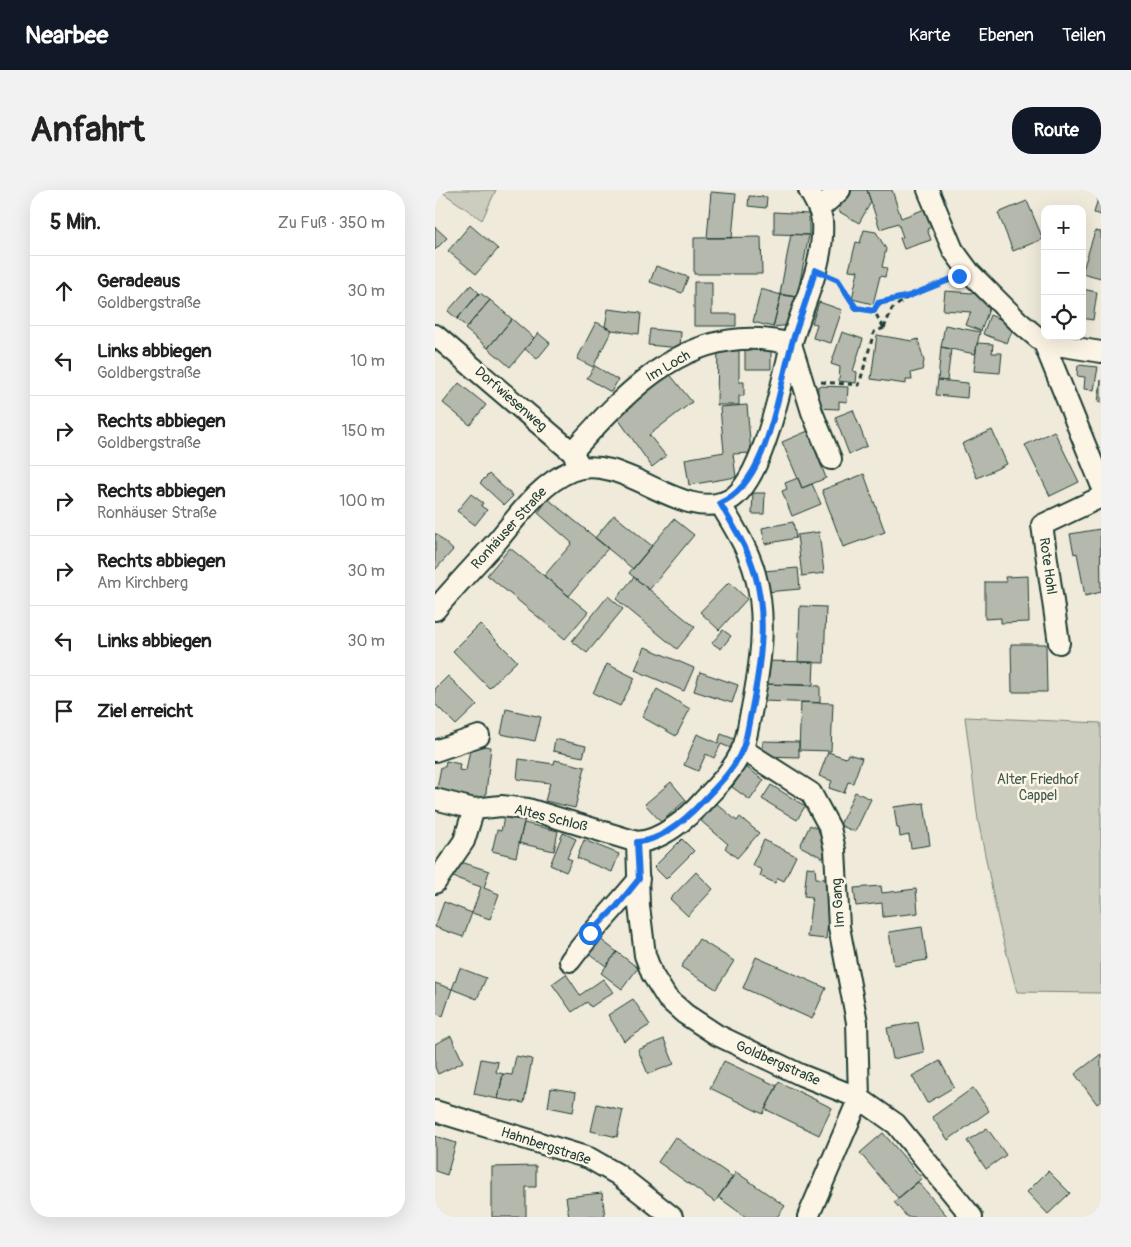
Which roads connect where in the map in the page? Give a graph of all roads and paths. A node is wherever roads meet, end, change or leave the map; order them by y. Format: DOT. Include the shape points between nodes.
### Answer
graph roads {
  1 [pos="809,190"];
  2 [pos="840,190"];
  3 [pos="927,190"];
  4 [pos="819,209"];
  5 [pos="815,270"];
  6 [pos="970,273"];
  7 [pos="909,296"];
  8 [pos="874,311"];
  9 [pos="884,328"];
  10 [pos="435,335"];
  11 [pos="1045,343"];
  12 [pos="791,344"];
  13 [pos="1101,352"];
  14 [pos="816,381"];
  15 [pos="831,459"];
  16 [pos="577,460"];
  17 [pos="1101,484"];
  18 [pos="1101,497"];
  19 [pos="720,503"];
  20 [pos="435,610"];
  21 [pos="1059,643"];
  22 [pos="479,736"];
  23 [pos="742,749"];
  24 [pos="435,750"];
  25 [pos="435,799"];
  26 [pos="474,810"];
  27 [pos="637,842"];
  28 [pos="639,879"];
  29 [pos="435,883"];
  30 [pos="570,961"];
  31 [pos="859,1098"];
  32 [pos="435,1111"];
  33 [pos="672,1217"];
  34 [pos="809,1217"];
  35 [pos="973,1217"];
  1 -- 4 [label="street"];
  2 -- 4 [label="street"];
  3 -- 6 [label="street" via="953,250"];
  4 -- 5 [label="street" via="822,230"];
  5 -- 8 [label="path" via="838,280 856,308"];
  5 -- 12 [label="street"];
  6 -- 7 [label="path"];
  6 -- 11 [label="street"];
  7 -- 8 [label="path" via="878,303"];
  7 -- 9 [label="path" via="892,309"];
  8 -- 9 [label="path"];
  9 -- 14 [label="path" via="874,332 859,385"];
  10 -- 16 [label="street, Dorfwiesenweg"];
  11 -- 13 [label="street"];
  11 -- 17 [label="street"];
  12 -- 15 [label="street" via="811,412"];
  12 -- 16 [label="street, Im Loch" via="739,338 715,341 683,356 620,399"];
  12 -- 19 [label="street" via="763,448 740,491"];
  16 -- 19 [label="street, Ronhäuser Straße" via="610,469 687,501"];
  16 -- 20 [label="street, Ronhäuser Straße" via="544,488"];
  18 -- 21 [label="street, Rote Hohl" via="1042,525"];
  19 -- 23 [label="street" via="746,548 756,576 761,609 763,632 757,680"];
  22 -- 24 [label="street"];
  23 -- 27 [label="street" via="729,773 696,809 659,836"];
  23 -- 31 [label="street, Im Gang" via="811,793 830,828 835,850 839,927 857,1022"];
  25 -- 26 [label="street, Altes Schloß"];
  26 -- 27 [label="street, Altes Schloß" via="501,806 528,810"];
  26 -- 29 [label="street" via="464,841"];
  27 -- 28 [label="street, Goldbergstraße"];
  28 -- 30 [label="street" via="590,933"];
  28 -- 31 [label="street, Goldbergstraße" via="645,955 667,998 717,1035"];
  31 -- 34 [label="street"];
  31 -- 35 [label="street, Goldbergstraße" via="896,1124"];
  32 -- 33 [label="street, Hahnbergstraße" via="589,1158 617,1174"];
}
